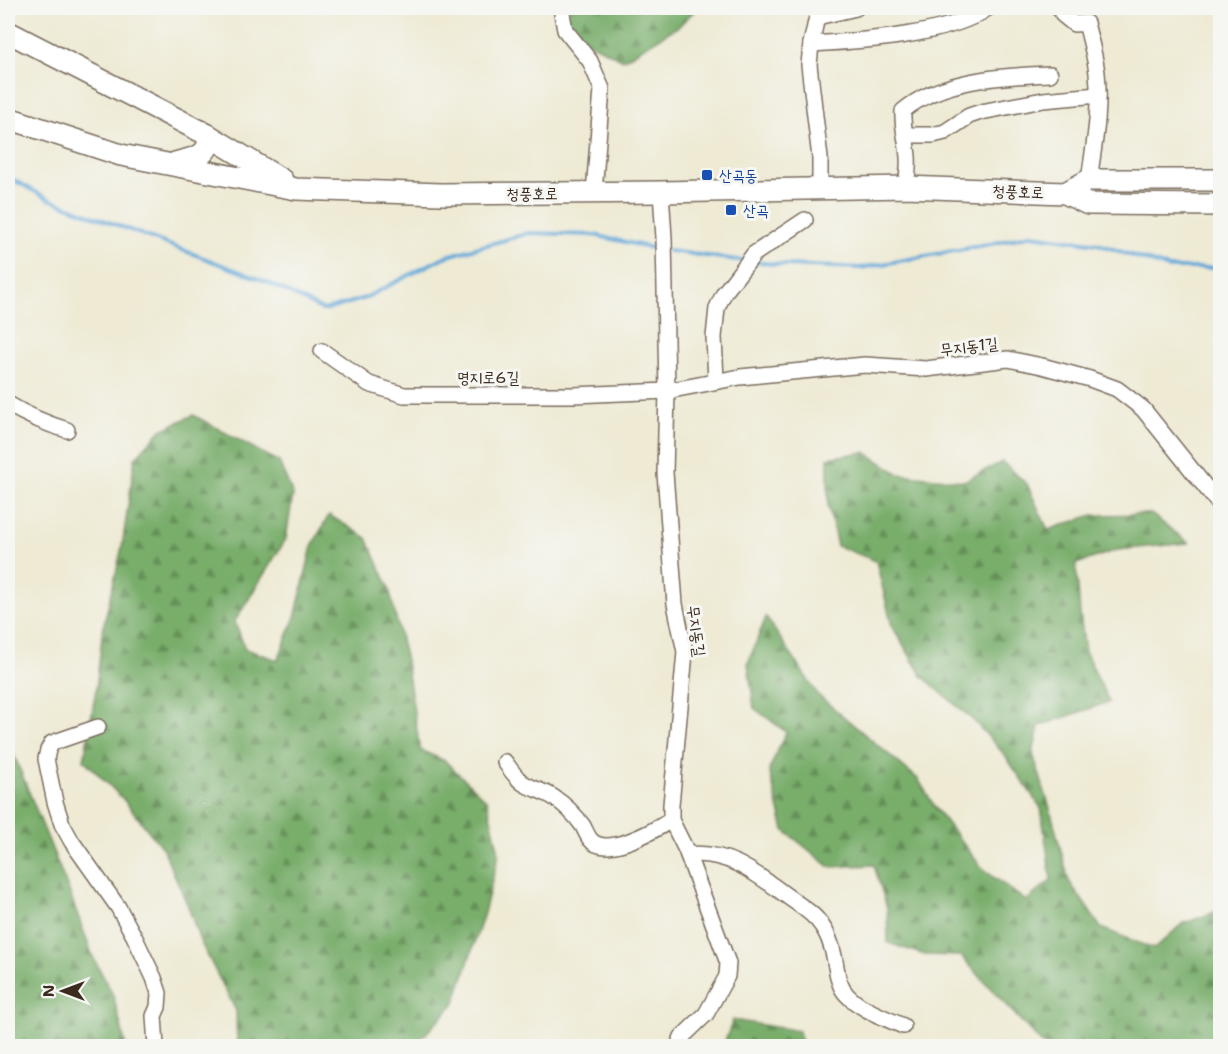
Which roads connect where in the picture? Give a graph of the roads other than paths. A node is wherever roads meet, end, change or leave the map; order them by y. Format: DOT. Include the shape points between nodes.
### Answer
graph roads {
  1 [pos="561,8"];
  2 [pos="856,8"];
  3 [pos="988,8"];
  4 [pos="1059,8"];
  5 [pos="815,12"];
  6 [pos="8,32"];
  7 [pos="811,44"];
  8 [pos="1050,74"];
  9 [pos="1098,95"];
  10 [pos="8,118"];
  11 [pos="208,135"];
  12 [pos="906,135"];
  13 [pos="173,164"];
  14 [pos="1089,180"];
  15 [pos="1221,180"];
  16 [pos="906,187"];
  17 [pos="296,189"];
  18 [pos="820,189"];
  19 [pos="661,192"];
  20 [pos="594,193"];
  21 [pos="1065,193"];
  22 [pos="1221,205"];
  23 [pos="805,220"];
  24 [pos="322,351"];
  25 [pos="716,381"];
  26 [pos="667,391"];
  27 [pos="8,404"];
  28 [pos="67,430"];
  29 [pos="1221,505"];
  30 [pos="98,727"];
  31 [pos="505,762"];
  32 [pos="671,820"];
  33 [pos="688,855"];
  34 [pos="903,1026"];
  35 [pos="156,1047"];
  36 [pos="678,1047"];
  1 -- 20 [label="street" via="565,30 590,61 602,89"];
  2 -- 5 [label="street"];
  3 -- 7 [label="street" via="960,23 924,31"];
  4 -- 9 [label="street" via="1074,24 1086,23 1095,58"];
  5 -- 7 [label="street"];
  6 -- 11 [label="main road"];
  7 -- 18 [label="street" via="809,65"];
  8 -- 12 [label="street" via="976,81 918,100 903,111"];
  9 -- 12 [label="street" via="981,112 945,132"];
  9 -- 14 [label="street"];
  10 -- 13 [label="main road, 청풍호로" via="121,154"];
  11 -- 13 [label="main road" via="207,150 201,155"];
  11 -- 17 [label="main road"];
  12 -- 16 [label="street"];
  13 -- 17 [label="main road, 청풍호로"];
  14 -- 15 [label="main road, 청풍호로"];
  14 -- 21 [label="main road, 청풍호로"];
  16 -- 18 [label="main road, 청풍호로"];
  16 -- 21 [label="main road, 청풍호로"];
  17 -- 20 [label="main road, 청풍호로" via="441,194"];
  18 -- 19 [label="main road, 청풍호로"];
  19 -- 20 [label="main road, 청풍호로"];
  19 -- 26 [label="street, 무지동길"];
  21 -- 22 [label="main road, 청풍호로" via="1088,204"];
  23 -- 25 [label="street" via="754,254 724,292 717,308 714,337"];
  24 -- 26 [label="street, 명지로6길" via="369,384 404,395"];
  25 -- 26 [label="street, 무지동1길"];
  25 -- 29 [label="street, 무지동1길" via="865,365 926,369 1008,359 1042,366 1117,389 1143,409"];
  26 -- 32 [label="street, 무지동길" via="666,485 675,604 685,652"];
  27 -- 28 [label="street"];
  30 -- 35 [label="street" via="52,743 46,759 62,824 118,908 154,978 159,993 154,1017"];
  31 -- 32 [label="street" via="523,783 567,808 591,841 601,846 633,840"];
  32 -- 33 [label="street, 무지동길"];
  33 -- 34 [label="street" via="732,861 808,910 823,927 845,994 858,1005"];
  33 -- 36 [label="street, 무지동길" via="728,963 727,976 706,1014 682,1037"];
}
